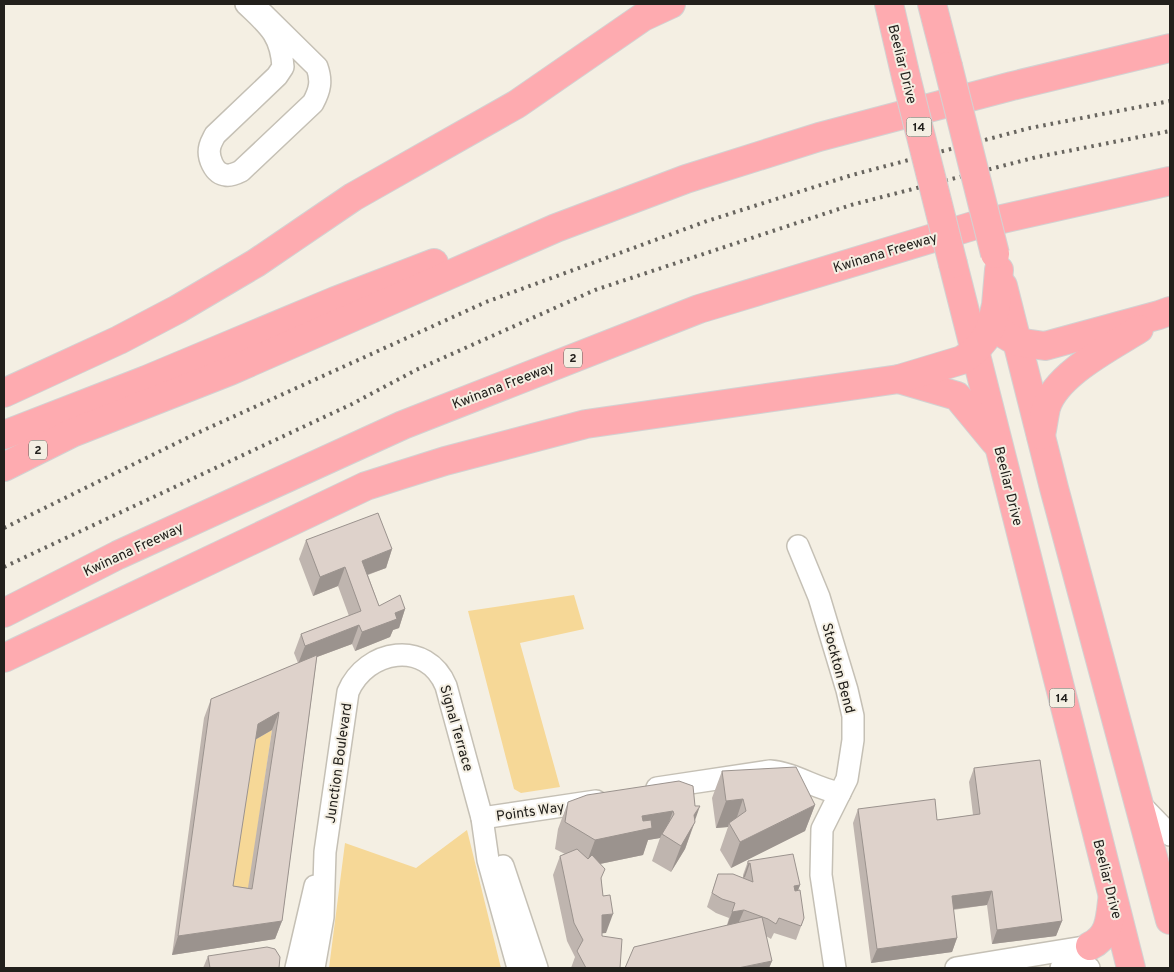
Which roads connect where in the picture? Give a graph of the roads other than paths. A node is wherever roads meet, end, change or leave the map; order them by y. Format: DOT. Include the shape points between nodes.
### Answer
graph roads {
  1 [pos="246,4"];
  2 [pos="253,4"];
  3 [pos="671,4"];
  4 [pos="889,4"];
  5 [pos="932,4"];
  6 [pos="1170,48"];
  7 [pos="1170,181"];
  8 [pos="556,228"];
  9 [pos="997,262"];
  10 [pos="955,272"];
  11 [pos="1165,313"];
  12 [pos="991,326"];
  13 [pos="1017,342"];
  14 [pos="975,352"];
  15 [pos="900,379"];
  16 [pos="4,393"];
  17 [pos="4,435"];
  18 [pos="1041,438"];
  19 [pos="999,447"];
  20 [pos="4,467"];
  21 [pos="798,546"];
  22 [pos="4,613"];
  23 [pos="4,658"];
  24 [pos="380,658"];
  25 [pos="840,793"];
  26 [pos="1138,802"];
  27 [pos="482,818"];
  28 [pos="1170,835"];
  29 [pos="325,852"];
  30 [pos="1113,898"];
  31 [pos="1170,920"];
  32 [pos="1090,957"];
  33 [pos="296,968"];
  34 [pos="314,968"];
  35 [pos="518,968"];
  36 [pos="537,968"];
  37 [pos="835,968"];
  38 [pos="956,968"];
  39 [pos="1060,968"];
  40 [pos="1131,968"];
  1 -- 2 [label="street" via="279,41 283,67 215,135 209,155 219,173 227,176 241,171 313,104 320,91 321,77 317,67"];
  3 -- 16 [label="highway" via="643,17 517,104 353,197 256,263 178,309"];
  4 -- 10 [label="highway, Beeliar Drive / 14, bridge"];
  5 -- 9 [label="highway, bridge"];
  6 -- 8 [label="highway, 2" via="819,137 686,179"];
  7 -- 22 [label="highway, Kwinana Freeway / 2" via="976,225 699,309 403,424 118,555"];
  8 -- 17 [label="highway" via="485,243"];
  8 -- 20 [label="highway, 2" via="230,371 72,434"];
  9 -- 12 [label="highway" via="996,305"];
  9 -- 13 [label="highway"];
  10 -- 12 [label="highway"];
  10 -- 14 [label="highway, Beeliar Drive / 14"];
  11 -- 13 [label="highway" via="1045,346"];
  11 -- 18 [label="highway" via="1085,364 1056,388 1046,407"];
  12 -- 13 [label="highway"];
  12 -- 14 [label="highway"];
  13 -- 18 [label="highway"];
  14 -- 15 [label="highway" via="962,360"];
  14 -- 19 [label="highway, Beeliar Drive / 14"];
  15 -- 19 [label="highway" via="957,396"];
  15 -- 23 [label="highway" via="586,424 445,461 366,486"];
  18 -- 26 [label="highway"];
  19 -- 30 [label="highway, Beeliar Drive / 14"];
  21 -- 25 [label="street, Stockton Bend" via="819,597 853,716 847,779"];
  24 -- 27 [label="street, Signal Terrace" via="398,655 418,658 436,669 442,677 451,698"];
  24 -- 29 [label="street, Junction Boulevard" via="362,670 348,692"];
  25 -- 27 [label="street, Points Way" via="770,770"];
  25 -- 37 [label="street, Stockton Bend" via="822,829 821,875"];
  26 -- 28 [label="street"];
  26 -- 31 [label="highway"];
  27 -- 35 [label="street, Signal Terrace" via="488,860"];
  27 -- 36 [label="street, Signal Terrace" via="501,860"];
  29 -- 33 [label="street, Junction Boulevard"];
  29 -- 34 [label="street, Junction Boulevard" via="323,917"];
  30 -- 32 [label="highway" via="1110,923"];
  30 -- 40 [label="highway, Beeliar Drive / 14"];
  32 -- 38 [label="street"];
  32 -- 39 [label="street"];
}
